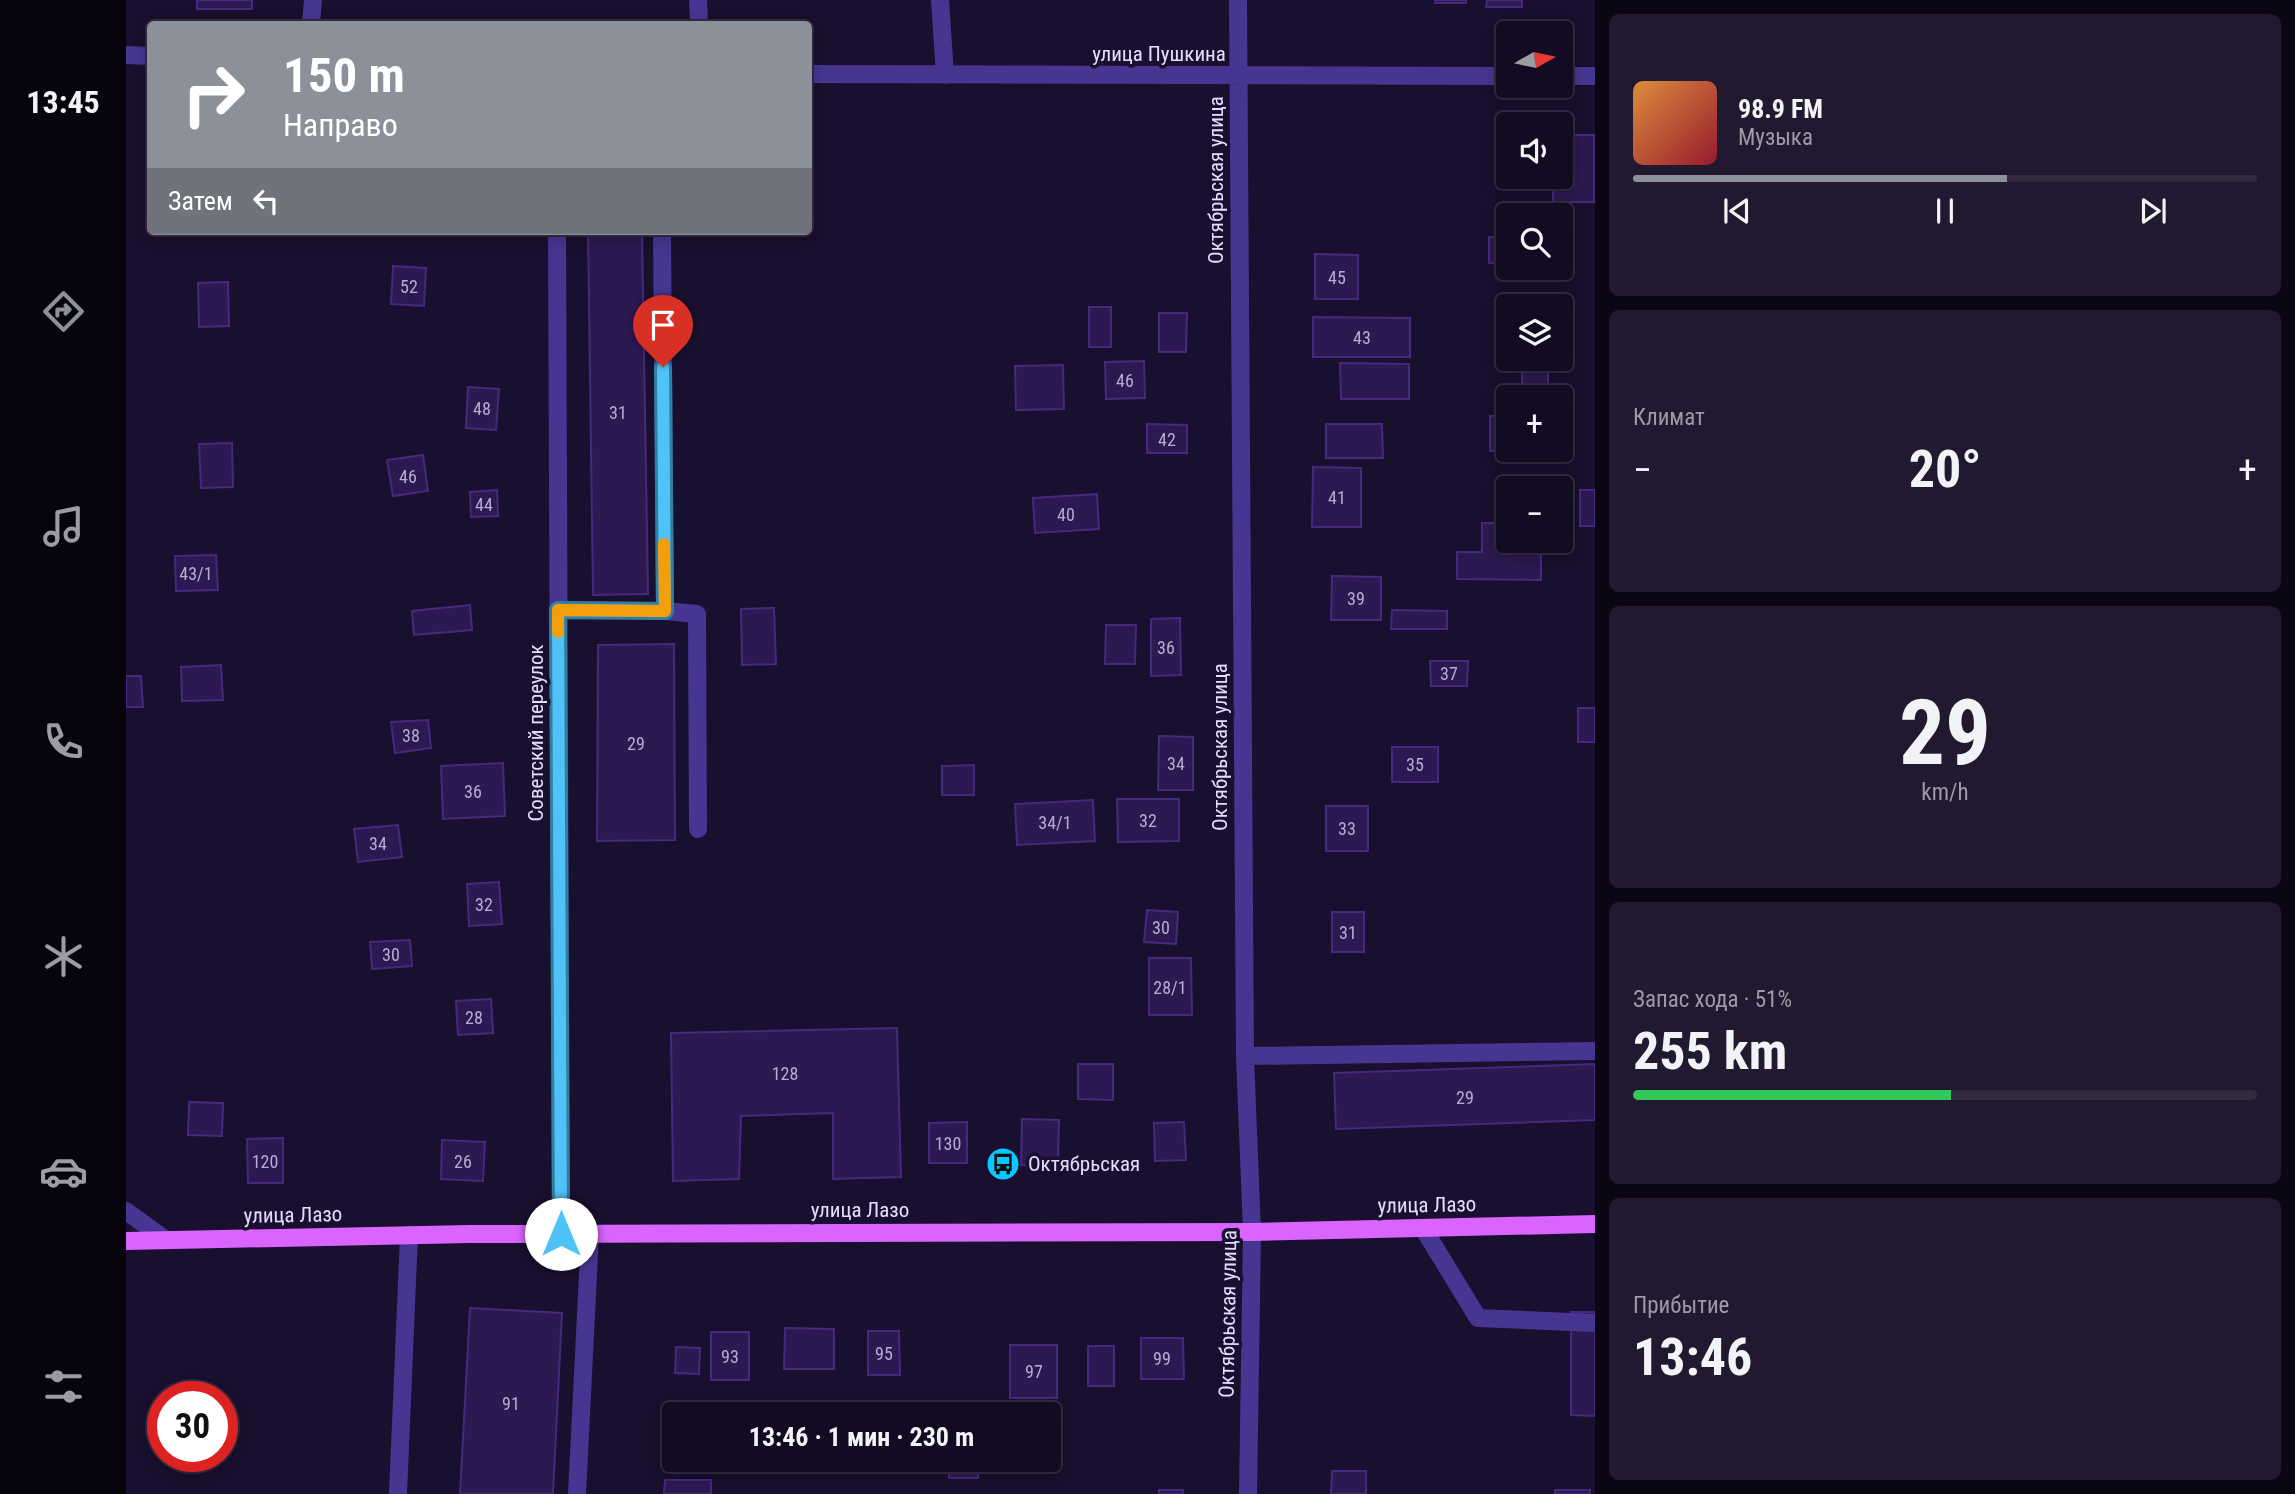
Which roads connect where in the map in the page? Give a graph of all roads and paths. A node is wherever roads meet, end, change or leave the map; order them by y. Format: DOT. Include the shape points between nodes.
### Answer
graph roads {
  1 [pos="313,0"];
  2 [pos="698,0"];
  3 [pos="940,0"];
  4 [pos="1238,0"];
  5 [pos="311,21"];
  6 [pos="699,21"];
  7 [pos="126,55"];
  8 [pos="147,56"];
  9 [pos="812,75"];
  10 [pos="945,75"];
  11 [pos="1496,76"];
  12 [pos="1573,76"];
  13 [pos="1595,76"];
  14 [pos="1238,77"];
  15 [pos="557,235"];
  16 [pos="662,235"];
  17 [pos="558,610"];
  18 [pos="665,611"];
  19 [pos="698,830"];
  20 [pos="1595,1051"];
  21 [pos="1245,1056"];
  22 [pos="126,1210"];
  23 [pos="1595,1224"];
  24 [pos="1423,1228"];
  25 [pos="1252,1232"];
  26 [pos="561,1234"];
  27 [pos="590,1234"];
  28 [pos="409,1236"];
  29 [pos="166,1240"];
  30 [pos="126,1241"];
  31 [pos="1595,1323"];
  32 [pos="398,1494"];
  33 [pos="577,1494"];
  34 [pos="1248,1494"];
  1 -- 5 [label="street"];
  2 -- 6 [label="street"];
  3 -- 10 [label="street"];
  4 -- 14 [label="street, Октябрьская улица"];
  7 -- 8 [label="street"];
  9 -- 10 [label="street, улица Пушкина"];
  10 -- 14 [label="street, улица Пушкина"];
  11 -- 14 [label="street, улица Пушкина"];
  12 -- 13 [label="street"];
  14 -- 21 [label="street, Октябрьская улица"];
  15 -- 17 [label="street, Советский переулок"];
  16 -- 18 [label="street"];
  17 -- 18 [label="street"];
  17 -- 26 [label="street, Советский переулок"];
  18 -- 19 [label="street" via="697,614"];
  20 -- 21 [label="street"];
  21 -- 25 [label="street, Октябрьская улица"];
  22 -- 29 [label="street"];
  23 -- 24 [label="main road, улица Лазо"];
  24 -- 25 [label="main road, улица Лазо"];
  24 -- 31 [label="street" via="1478,1318"];
  25 -- 27 [label="main road, улица Лазо"];
  25 -- 34 [label="street, Октябрьская улица"];
  26 -- 27 [label="main road, улица Лазо"];
  26 -- 28 [label="main road, улица Лазо"];
  27 -- 33 [label="street"];
  28 -- 29 [label="main road, улица Лазо"];
  28 -- 32 [label="street"];
  29 -- 30 [label="main road, улица Лазо"];
}
